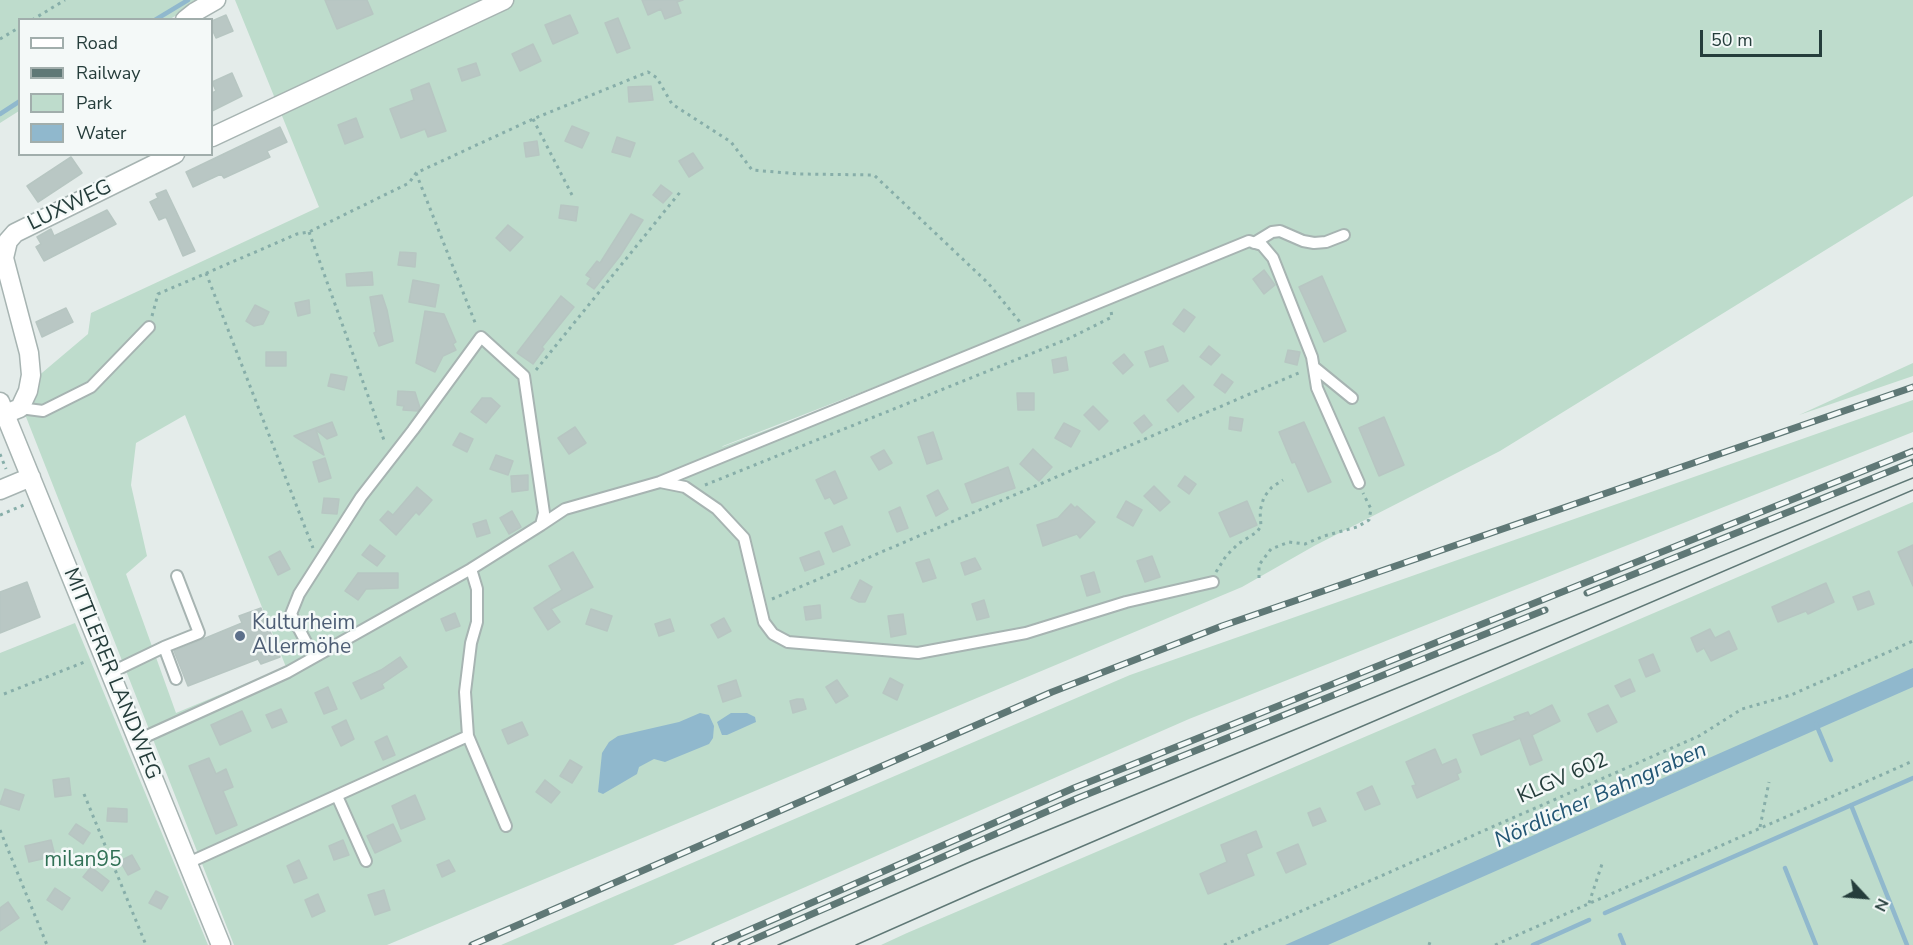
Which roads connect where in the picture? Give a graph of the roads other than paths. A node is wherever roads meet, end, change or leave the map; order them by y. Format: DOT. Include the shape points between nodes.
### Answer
graph roads {
  1 [pos="216,0"];
  2 [pos="504,0"];
  3 [pos="188,18"];
  4 [pos="213,137"];
  5 [pos="171,156"];
  6 [pos="1344,235"];
  7 [pos="1254,243"];
  8 [pos="149,327"];
  9 [pos="1314,367"];
  10 [pos="1352,398"];
  11 [pos="8,408"];
  12 [pos="31,477"];
  13 [pos="660,482"];
  14 [pos="1359,483"];
  15 [pos="0,490"];
  16 [pos="541,525"];
  17 [pos="471,569"];
  18 [pos="177,576"];
  19 [pos="1213,582"];
  20 [pos="164,647"];
  21 [pos="314,657"];
  22 [pos="110,673"];
  23 [pos="176,679"];
  24 [pos="468,736"];
  25 [pos="138,740"];
  26 [pos="337,796"];
  27 [pos="506,826"];
  28 [pos="366,861"];
  29 [pos="188,863"];
  30 [pos="221,945"];
  1 -- 3 [label="street"];
  2 -- 4 [label="street"];
  5 -- 11 [label="street, LUXWEG" via="15,232 8,241 4,258 31,375 28,391"];
  6 -- 7 [label="lane" via="1314,243 1280,231"];
  7 -- 9 [label="lane" via="1262,245 1273,258"];
  7 -- 13 [label="lane" via="1249,241"];
  8 -- 11 [label="lane" via="91,387 44,411"];
  9 -- 10 [label="lane"];
  9 -- 14 [label="lane" via="1317,388"];
  11 -- 12 [label="street, MITTLERER LANDWEG"];
  12 -- 15 [label="street"];
  12 -- 22 [label="street, MITTLERER LANDWEG"];
  13 -- 16 [label="lane" via="565,509"];
  13 -- 19 [label="lane" via="685,487 717,509 744,538 764,622 788,642 918,653 1026,633 1126,602"];
  16 -- 17 [label="lane"];
  16 -- 21 [label="lane" via="544,513 524,376 481,337 361,497 299,594 291,614"];
  17 -- 21 [label="lane"];
  17 -- 24 [label="lane" via="477,589 477,622 465,692"];
  18 -- 20 [label="lane" via="199,633"];
  20 -- 22 [label="lane"];
  20 -- 23 [label="lane"];
  21 -- 25 [label="lane"];
  22 -- 25 [label="street, MITTLERER LANDWEG"];
  24 -- 26 [label="lane"];
  24 -- 27 [label="lane"];
  25 -- 29 [label="street, MITTLERER LANDWEG"];
  26 -- 28 [label="lane"];
  26 -- 29 [label="lane"];
  29 -- 30 [label="street, MITTLERER LANDWEG"];
}
